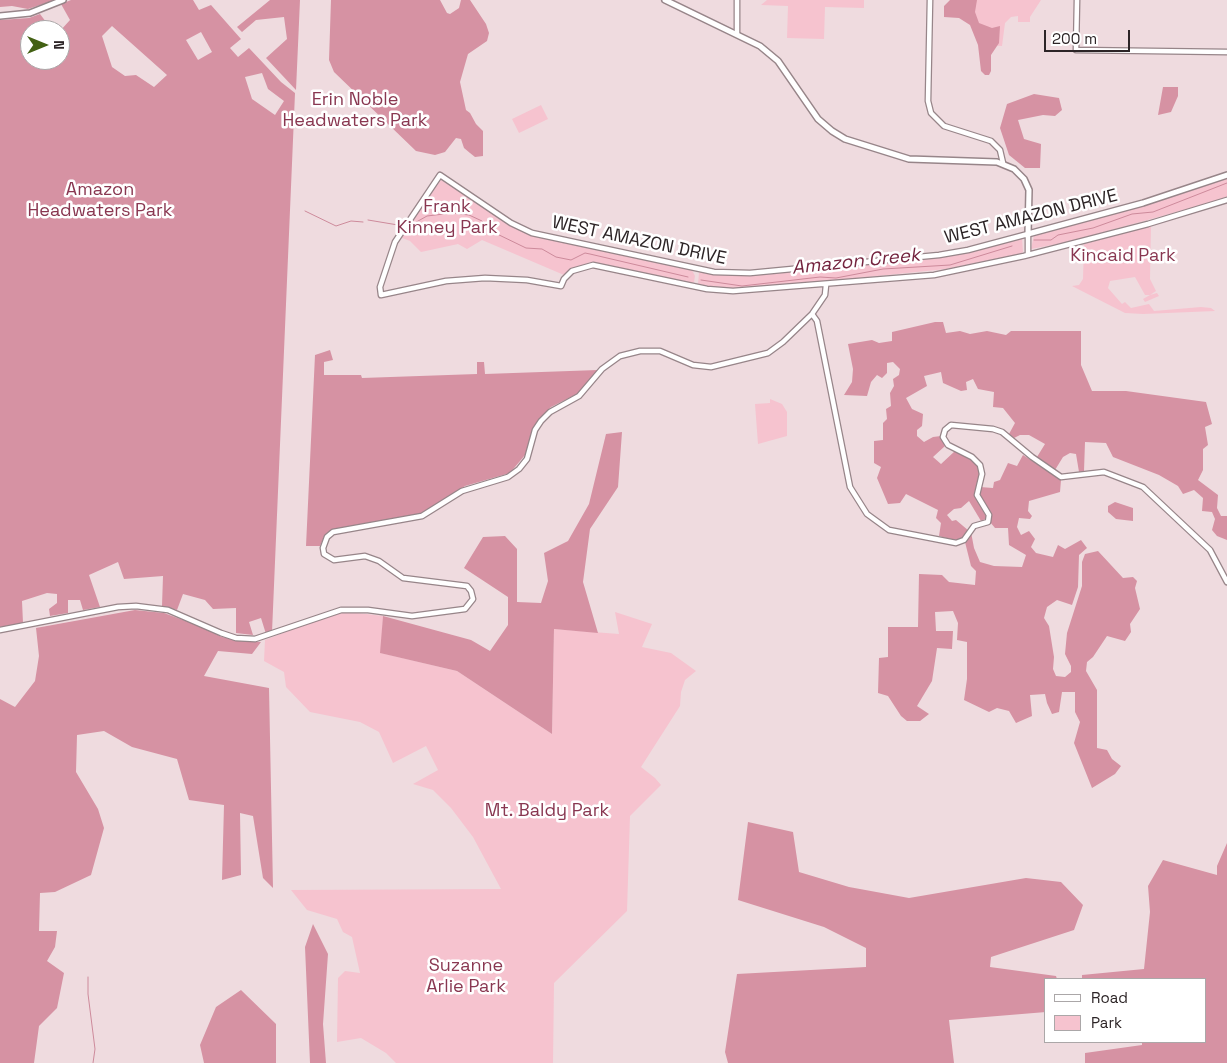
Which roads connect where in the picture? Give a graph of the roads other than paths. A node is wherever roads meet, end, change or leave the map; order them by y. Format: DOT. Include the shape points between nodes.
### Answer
graph roads {
  1 [pos="63,0"];
  2 [pos="665,0"];
  3 [pos="737,0"];
  4 [pos="930,0"];
  5 [pos="1077,0"];
  6 [pos="0,16"];
  7 [pos="737,33"];
  8 [pos="1227,52"];
  9 [pos="1003,163"];
  10 [pos="1227,175"];
  11 [pos="1227,200"];
  12 [pos="1028,234"];
  13 [pos="1028,255"];
  14 [pos="826,285"];
  15 [pos="812,314"];
  16 [pos="1227,582"];
  17 [pos="0,630"];
  1 -- 6 [label="main road" via="30,13"];
  2 -- 7 [label="main road"];
  3 -- 7 [label="street"];
  4 -- 9 [label="street" via="930,113 944,126 991,141 1000,150"];
  5 -- 8 [label="street" via="1076,50"];
  7 -- 9 [label="main road" via="778,61 818,119 845,139 909,159"];
  9 -- 12 [label="main road" via="1014,169 1027,184 1030,195"];
  10 -- 12 [label="main road, WEST AMAZON DRIVE"];
  11 -- 13 [label="street"];
  12 -- 13 [label="street"];
  12 -- 14 [label="street, WEST AMAZON DRIVE" via="939,255 722,273 532,233 511,223 440,174 395,242 381,281 381,295 476,278 514,278 562,286 572,271 593,265 720,291"];
  13 -- 14 [label="street" via="934,275"];
  14 -- 15 [label="street" via="825,295"];
  15 -- 16 [label="street" via="817,321 850,487 867,514 889,530 956,542 964,540 974,526 988,522 989,515 978,495 982,474 980,465 972,456 948,445 943,437 951,425 993,429 1002,432 1061,477 1104,472 1142,486 1210,550"];
  15 -- 17 [label="street" via="772,351 722,366 698,366 656,351 620,356 602,369 579,396 550,412 541,421 535,430 527,459 508,476 462,491 422,516 334,532 327,537 324,554 334,560 365,556 379,561 403,578 467,586 473,599 466,609 412,616 341,610 255,639 236,638 168,610 136,606"];
}
